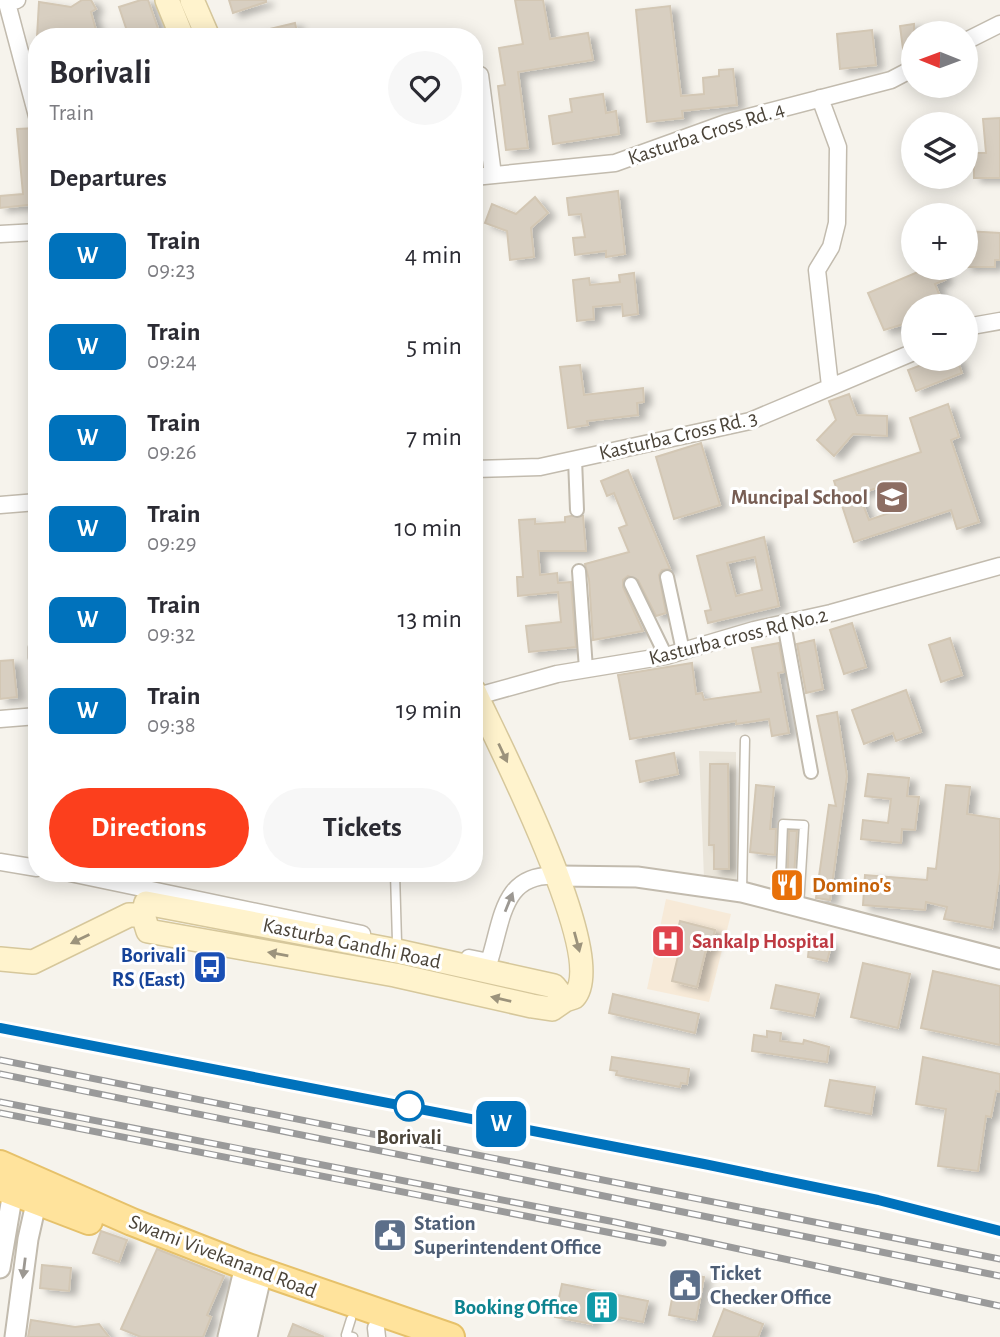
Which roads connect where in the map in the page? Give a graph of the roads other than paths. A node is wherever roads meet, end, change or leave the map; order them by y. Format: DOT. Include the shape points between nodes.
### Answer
graph roads {
  1 [pos="17,0"];
  2 [pos="167,0"];
  3 [pos="192,0"];
  4 [pos="1000,24"];
  5 [pos="179,28"];
  6 [pos="204,28"];
  7 [pos="978,35"];
  8 [pos="901,75"];
  9 [pos="28,83"];
  10 [pos="483,98"];
  11 [pos="820,98"];
  12 [pos="493,174"];
  13 [pos="483,176"];
  14 [pos="28,232"];
  15 [pos="0,234"];
  16 [pos="1000,321"];
  17 [pos="978,325"];
  18 [pos="901,357"];
  19 [pos="830,386"];
  20 [pos="575,459"];
  21 [pos="483,469"];
  22 [pos="28,503"];
  23 [pos="0,505"];
  24 [pos="577,510"];
  25 [pos="1000,566"];
  26 [pos="579,571"];
  27 [pos="667,577"];
  28 [pos="631,584"];
  29 [pos="784,624"];
  30 [pos="682,651"];
  31 [pos="666,656"];
  32 [pos="586,669"];
  33 [pos="483,693"];
  34 [pos="483,712"];
  35 [pos="28,717"];
  36 [pos="0,720"];
  37 [pos="745,740"];
  38 [pos="811,772"];
  39 [pos="0,862"];
  40 [pos="28,867"];
  41 [pos="559,876"];
  42 [pos="100,882"];
  43 [pos="395,882"];
  44 [pos="742,892"];
  45 [pos="143,895"];
  46 [pos="789,904"];
  47 [pos="397,942"];
  48 [pos="0,959"];
  49 [pos="1000,960"];
  50 [pos="18,1182"];
  51 [pos="0,1268"];
  52 [pos="252,1276"];
  53 [pos="364,1330"];
  54 [pos="15,1337"];
  55 [pos="228,1337"];
  56 [pos="247,1337"];
  57 [pos="402,1337"];
  58 [pos="451,1337"];
  1 -- 9 [label="street" via="7,3"];
  2 -- 5 [label="main road"];
  3 -- 6 [label="main road"];
  4 -- 7 [label="street"];
  8 -- 11 [label="street, Kasturba Cross Rd. 4"];
  10 -- 12 [label="street"];
  11 -- 12 [label="street, Kasturba Cross Rd. 4" via="726,123 615,163"];
  11 -- 19 [label="street" via="838,147 836,223 831,247 817,270"];
  12 -- 13 [label="street, Kasturba Cross Rd. 4"];
  14 -- 15 [label="street"];
  16 -- 17 [label="street"];
  18 -- 19 [label="street, Kasturba Cross Rd. 3"];
  19 -- 20 [label="street, Kasturba Cross Rd. 3" via="751,421"];
  20 -- 21 [label="street, Kasturba Cross Rd. 3" via="540,467"];
  20 -- 24 [label="street"];
  22 -- 23 [label="street"];
  25 -- 29 [label="street, Kasturba cross Rd No.2"];
  26 -- 32 [label="street"];
  27 -- 30 [label="street"];
  28 -- 31 [label="street"];
  29 -- 30 [label="street, Kasturba cross Rd No.2"];
  29 -- 38 [label="street"];
  30 -- 31 [label="street, Kasturba cross Rd No.2"];
  31 -- 32 [label="street, Kasturba cross Rd No.2"];
  32 -- 33 [label="street, Kasturba cross Rd No.2"];
  34 -- 41 [label="main road, Kasturba Gandhi Road, one-way"];
  35 -- 36 [label="street"];
  37 -- 44 [label="lane"];
  39 -- 40 [label="street"];
  41 -- 44 [label="street" via="637,877"];
  41 -- 45 [label="main road, Kasturba Gandhi Road, one-way" via="581,969 579,993 552,1009 395,975 148,931"];
  47 -- 41 [label="street, one-way" via="489,962 516,886 538,874"];
  42 -- 45 [label="street"];
  43 -- 47 [label="lane"];
  44 -- 46 [label="street"];
  45 -- 47 [label="street" via="307,920"];
  45 -- 48 [label="main road, one-way" via="129,915 33,962"];
  46 -- 46 [label="lane" via="804,825 783,824"];
  46 -- 49 [label="street"];
  50 -- 51 [label="street"];
  50 -- 52 [label="main road, Swami Vivekanand Road" via="132,1222"];
  50 -- 54 [label="street, one-way" via="28,1239"];
  52 -- 53 [label="main road, Swami Vivekanand Road"];
  52 -- 55 [label="street"];
  52 -- 56 [label="street"];
  52 -- 58 [label="main road, Swami Vivekanand Road"];
  53 -- 57 [label="main road, Swami Vivekanand Road"];
}
